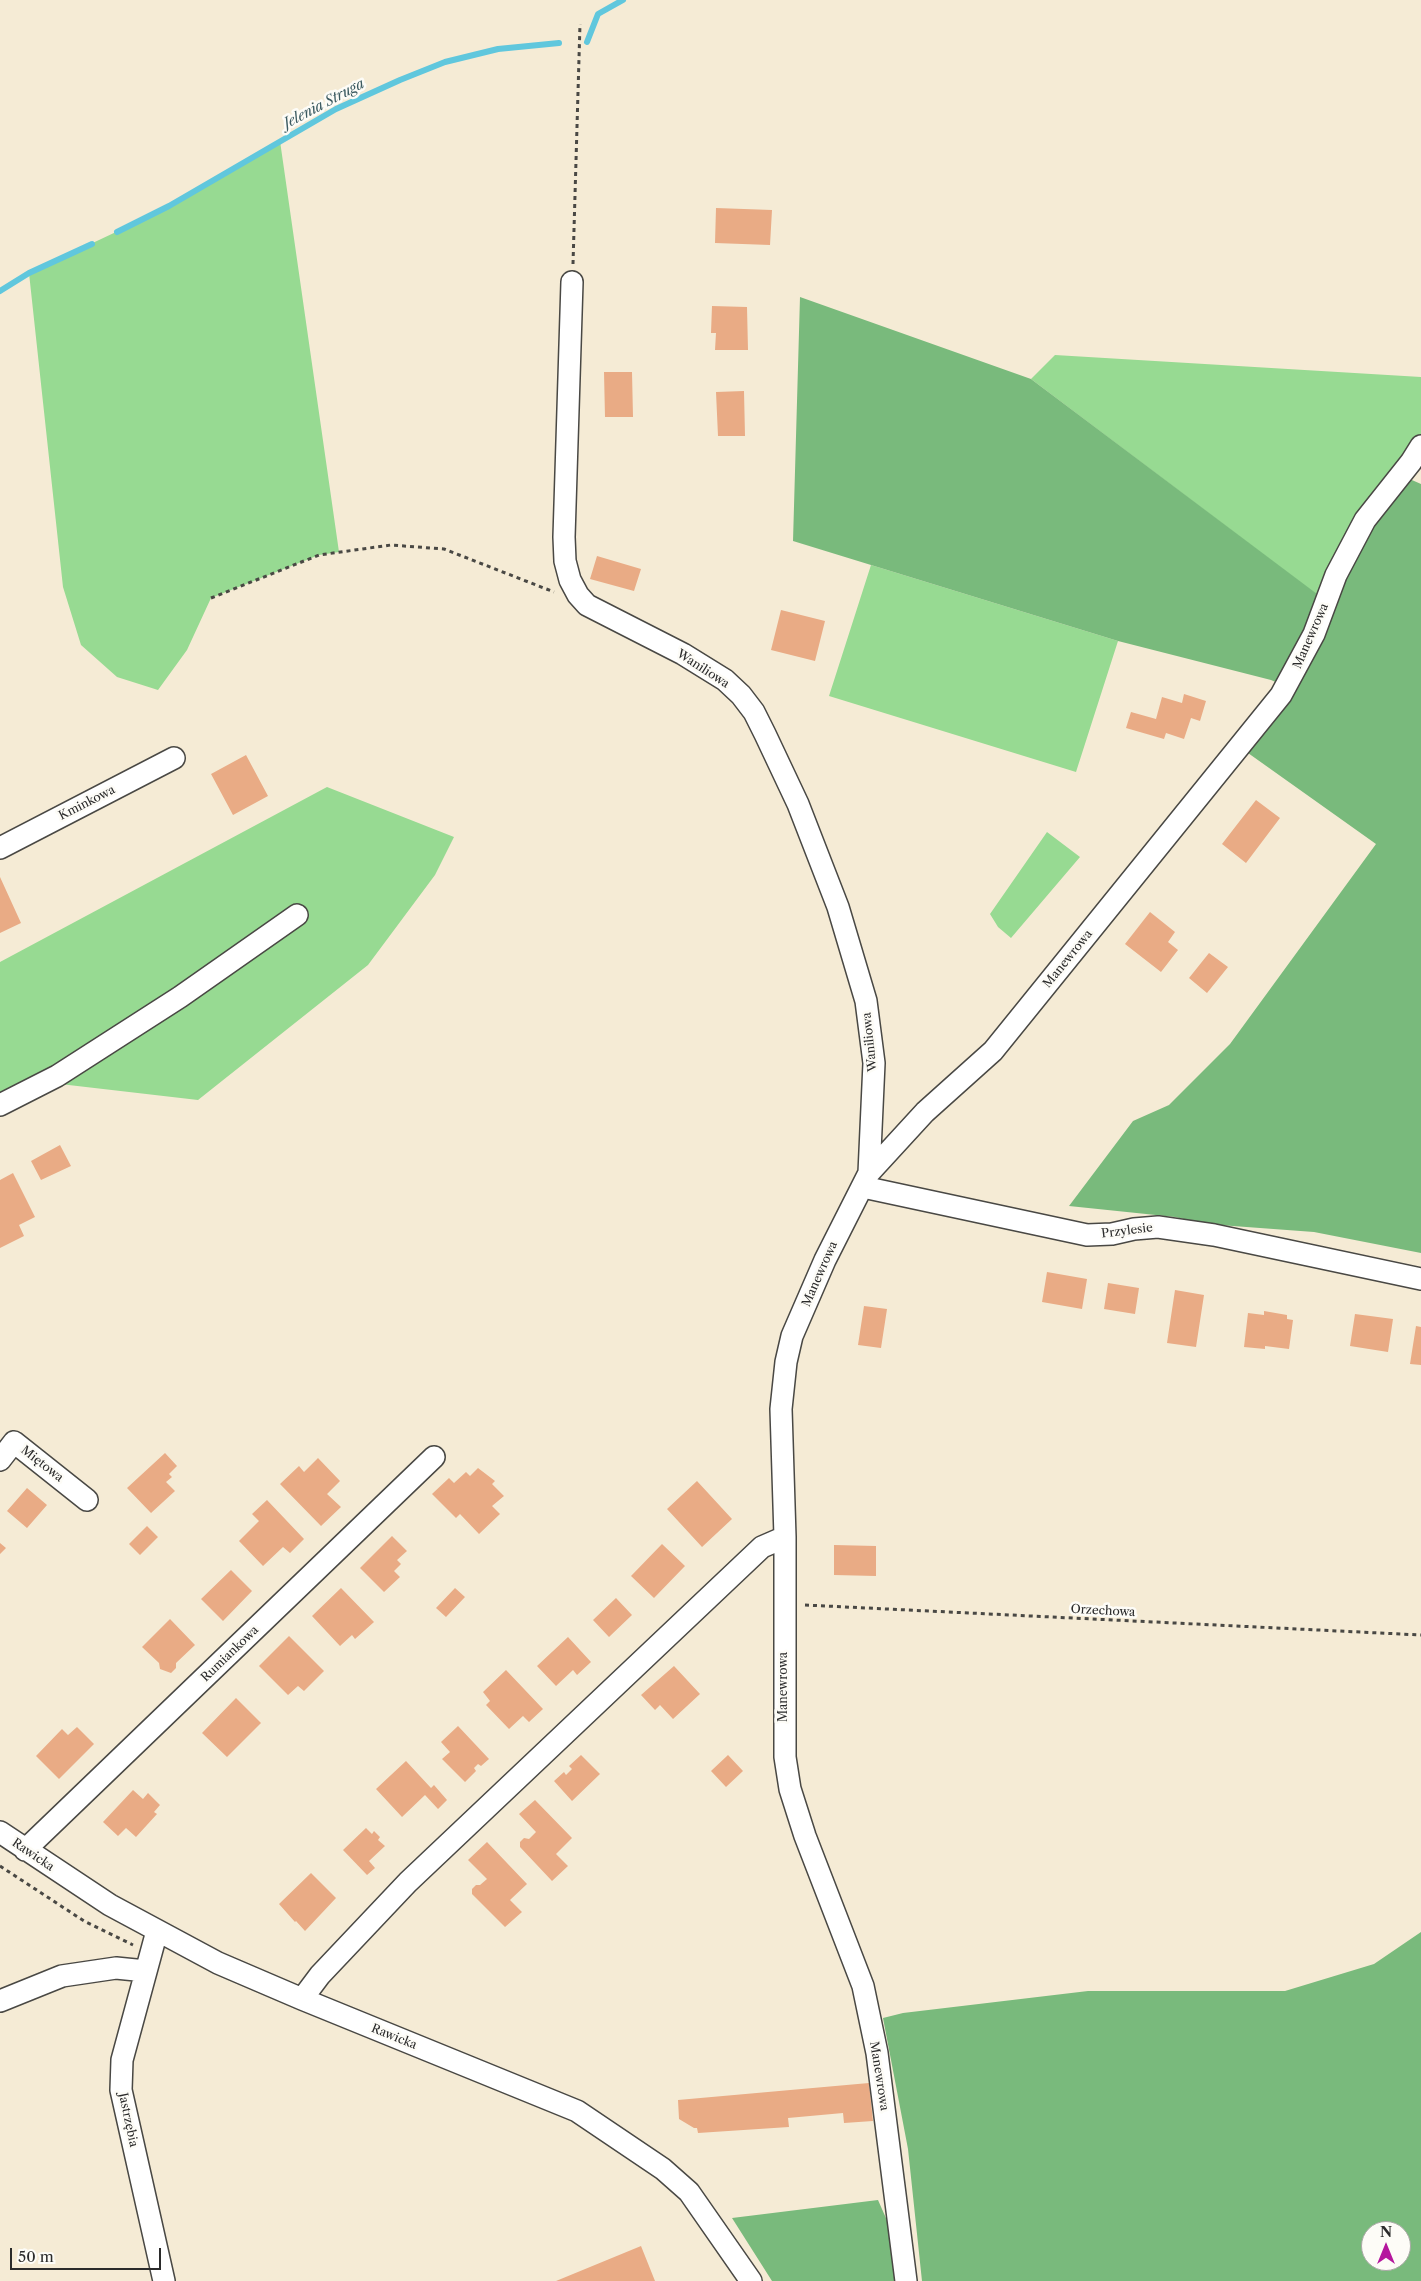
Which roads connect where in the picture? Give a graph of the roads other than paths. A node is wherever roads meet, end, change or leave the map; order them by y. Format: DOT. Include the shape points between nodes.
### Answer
graph roads {
  1 [pos="572,282"];
  2 [pos="1421,446"];
  3 [pos="174,758"];
  4 [pos="0,848"];
  5 [pos="297,915"];
  6 [pos="0,1105"];
  7 [pos="866,1180"];
  8 [pos="1421,1279"];
  9 [pos="434,1457"];
  10 [pos="0,1460"];
  11 [pos="87,1500"];
  12 [pos="785,1537"];
  13 [pos="0,1832"];
  14 [pos="25,1850"];
  15 [pos="157,1931"];
  16 [pos="148,1962"];
  17 [pos="302,1999"];
  18 [pos="0,2001"];
  19 [pos="164,2281"];
  20 [pos="751,2281"];
  21 [pos="906,2281"];
  1 -- 7 [label="street, Waniliowa" via="564,538 570,580 587,605 683,654 725,680 754,712 766,734 798,804 838,907 866,1001 874,1063"];
  2 -- 7 [label="street, Manewrowa" via="1412,462 1364,520 1336,575 1314,634 1281,695 993,1052 925,1112"];
  3 -- 4 [label="street, Kminkowa"];
  5 -- 6 [label="street" via="180,997 57,1076"];
  7 -- 8 [label="street, Przylesie" via="1087,1235 1158,1227 1214,1235"];
  7 -- 12 [label="street, Manewrowa" via="825,1260 792,1336 786,1362 781,1409"];
  9 -- 14 [label="street, Rumiankowa"];
  10 -- 11 [label="street, Miętowa" via="14,1442"];
  12 -- 17 [label="street" via="762,1546 437,1855 327,1968"];
  12 -- 21 [label="street, Manewrowa" via="784,1741 789,1782 805,1836 863,1986 879,2072"];
  13 -- 14 [label="street, Rawicka"];
  14 -- 15 [label="street, Rawicka"];
  15 -- 16 [label="street, Jastrzębia"];
  15 -- 17 [label="street, Rawicka" via="218,1963"];
  16 -- 18 [label="street" via="62,1976"];
  16 -- 19 [label="street, Jastrzębia" via="122,2060 121,2090"];
  17 -- 20 [label="street, Rawicka" via="577,2110 663,2169 689,2192"];
}
